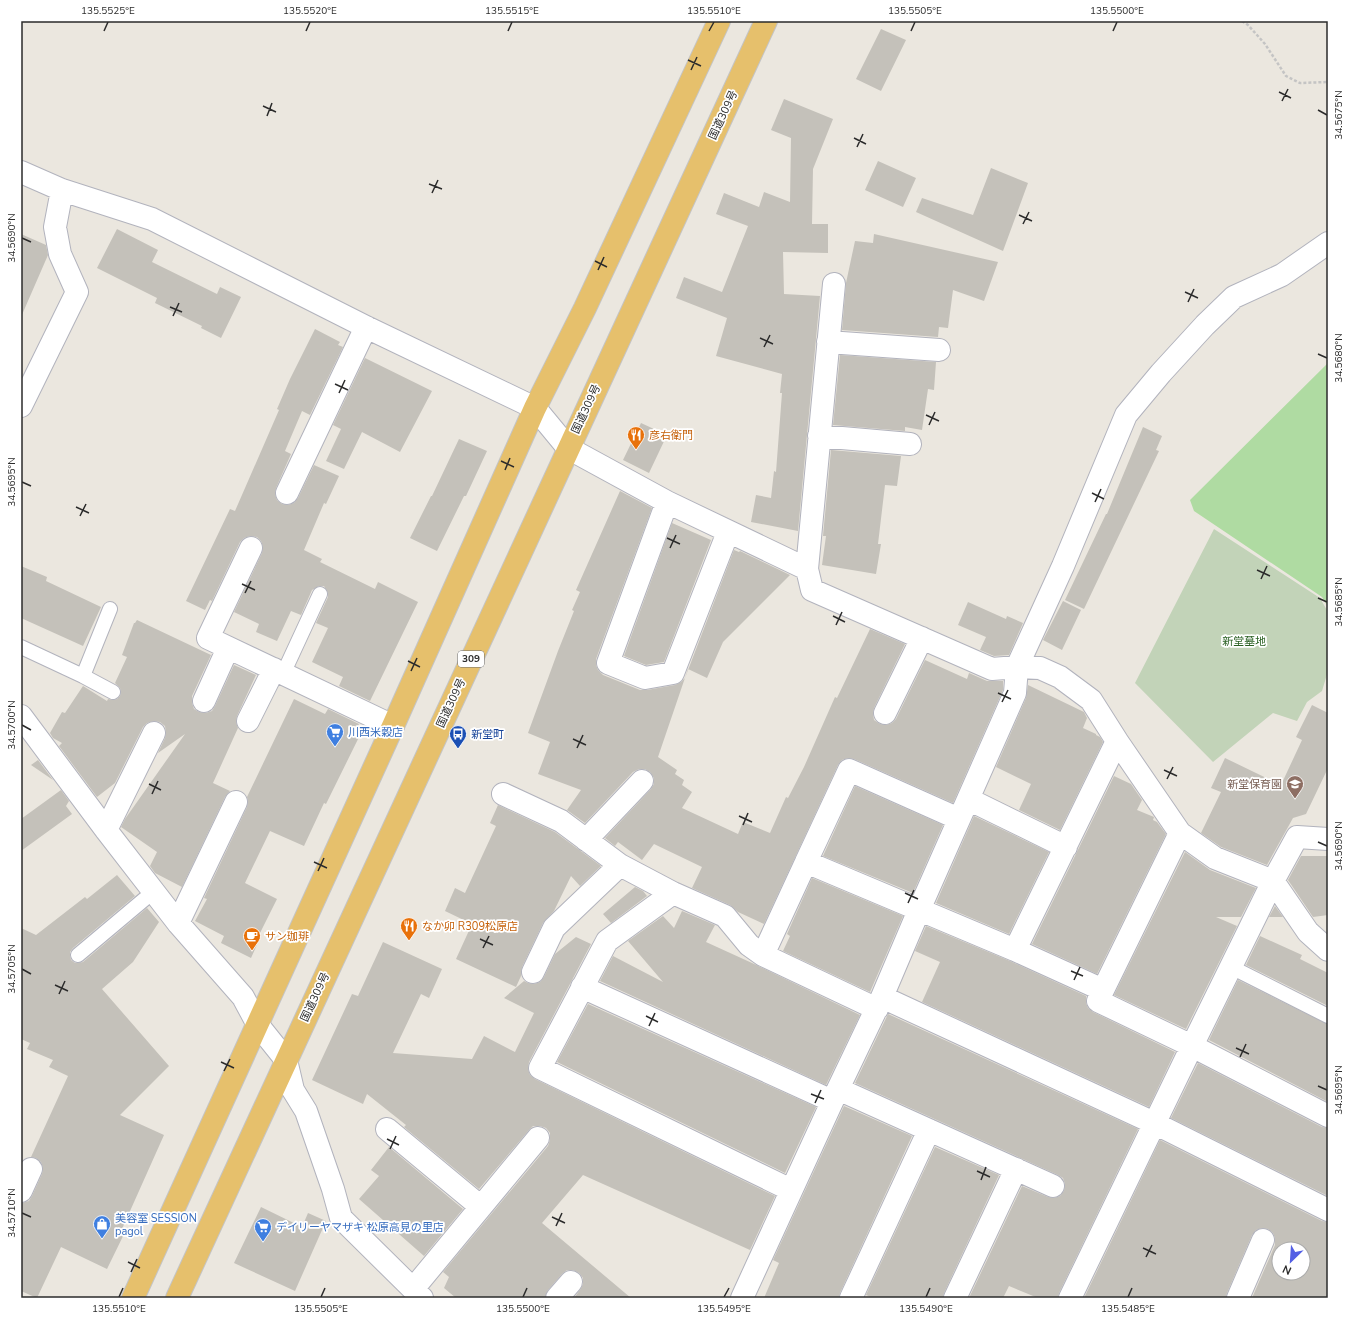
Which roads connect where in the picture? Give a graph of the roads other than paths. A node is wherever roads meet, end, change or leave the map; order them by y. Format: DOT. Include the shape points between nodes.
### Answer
graph roads {
  1 [pos="719,21"];
  2 [pos="766,21"];
  3 [pos="21,172"];
  4 [pos="62,190"];
  5 [pos="1328,243"];
  6 [pos="834,284"];
  7 [pos="366,326"];
  8 [pos="828,342"];
  9 [pos="939,350"];
  10 [pos="21,406"];
  11 [pos="535,408"];
  12 [pos="819,436"];
  13 [pos="910,444"];
  14 [pos="568,448"];
  15 [pos="287,493"];
  16 [pos="667,502"];
  17 [pos="728,532"];
  18 [pos="251,548"];
  19 [pos="807,569"];
  20 [pos="320,594"];
  21 [pos="110,609"];
  22 [pos="922,638"];
  23 [pos="21,648"];
  24 [pos="228,648"];
  25 [pos="1017,667"];
  26 [pos="278,671"];
  27 [pos="83,676"];
  28 [pos="112,692"];
  29 [pos="204,701"];
  30 [pos="885,713"];
  31 [pos="21,716"];
  32 [pos="248,721"];
  33 [pos="393,726"];
  34 [pos="154,733"];
  35 [pos="1117,741"];
  36 [pos="642,781"];
  37 [pos="503,794"];
  38 [pos="968,799"];
  39 [pos="236,802"];
  40 [pos="959,819"];
  41 [pos="1328,829"];
  42 [pos="106,830"];
  43 [pos="1180,833"];
  44 [pos="1297,837"];
  45 [pos="1328,839"];
  46 [pos="586,840"];
  47 [pos="1066,847"];
  48 [pos="806,862"];
  49 [pos="620,865"];
  50 [pos="1273,881"];
  51 [pos="153,892"];
  52 [pos="673,893"];
  53 [pos="918,910"];
  54 [pos="178,923"];
  55 [pos="1318,932"];
  56 [pos="1015,950"];
  57 [pos="1328,950"];
  58 [pos="78,955"];
  59 [pos="763,955"];
  60 [pos="1231,967"];
  61 [pos="533,972"];
  62 [pos="582,987"];
  63 [pos="1102,990"];
  64 [pos="880,1003"];
  65 [pos="1328,1016"];
  66 [pos="258,1025"];
  67 [pos="1192,1046"];
  68 [pos="286,1060"];
  69 [pos="835,1095"];
  70 [pos="1328,1116"];
  71 [pos="1154,1123"];
  72 [pos="387,1129"];
  73 [pos="929,1130"];
  74 [pos="538,1138"];
  75 [pos="31,1169"];
  76 [pos="1016,1169"];
  77 [pos="1053,1186"];
  78 [pos="791,1190"];
  79 [pos="21,1191"];
  80 [pos="481,1207"];
  81 [pos="1328,1210"];
  82 [pos="1264,1240"];
  83 [pos="571,1282"];
  84 [pos="417,1293"];
  85 [pos="133,1298"];
  86 [pos="177,1298"];
  87 [pos="557,1298"];
  88 [pos="742,1298"];
  89 [pos="850,1298"];
  90 [pos="954,1298"];
  91 [pos="1070,1298"];
  92 [pos="1238,1298"];
  1 -- 11 [label="highway" via="585,308"];
  2 -- 14 [label="highway, 国道309号 / 309"];
  3 -- 4 [label="street"];
  4 -- 7 [label="street" via="152,219"];
  4 -- 10 [label="street" via="55,227 60,254 77,292"];
  5 -- 25 [label="street" via="1282,275 1234,297 1190,341 1126,415 1063,566"];
  6 -- 8 [label="street"];
  7 -- 11 [label="street"];
  7 -- 15 [label="street"];
  8 -- 9 [label="street"];
  8 -- 12 [label="street"];
  11 -- 14 [label="street"];
  11 -- 33 [label="highway"];
  12 -- 13 [label="street"];
  12 -- 19 [label="street"];
  14 -- 16 [label="street"];
  14 -- 68 [label="highway, 国道309号 / 309"];
  16 -- 17 [label="street"];
  16 -- 17 [label="street" via="608,663 645,678 673,673"];
  17 -- 19 [label="street"];
  18 -- 24 [label="street" via="208,638"];
  19 -- 22 [label="street" via="812,590"];
  20 -- 26 [label="lane"];
  21 -- 27 [label="lane"];
  22 -- 25 [label="street" via="992,670"];
  22 -- 30 [label="street"];
  23 -- 27 [label="lane"];
  24 -- 26 [label="street"];
  24 -- 29 [label="street"];
  25 -- 35 [label="street" via="1040,668 1060,677 1091,700"];
  25 -- 38 [label="street" via="1015,693"];
  26 -- 32 [label="street"];
  26 -- 33 [label="street"];
  27 -- 28 [label="lane"];
  31 -- 42 [label="street"];
  33 -- 66 [label="highway"];
  34 -- 42 [label="street"];
  35 -- 43 [label="street"];
  35 -- 47 [label="street"];
  36 -- 46 [label="street"];
  37 -- 46 [label="street" via="561,821"];
  38 -- 40 [label="street"];
  38 -- 47 [label="street"];
  39 -- 54 [label="street"];
  40 -- 48 [label="street" via="849,770"];
  40 -- 53 [label="street"];
  41 -- 44 [label="street" via="1301,827"];
  42 -- 51 [label="street"];
  43 -- 50 [label="street" via="1215,858"];
  43 -- 63 [label="street"];
  44 -- 45 [label="street"];
  44 -- 50 [label="street"];
  46 -- 49 [label="street"];
  47 -- 56 [label="street"];
  48 -- 53 [label="street"];
  48 -- 59 [label="street"];
  49 -- 52 [label="street"];
  49 -- 61 [label="street" via="554,928"];
  50 -- 55 [label="street"];
  50 -- 60 [label="street"];
  51 -- 54 [label="street"];
  51 -- 58 [label="lane"];
  52 -- 59 [label="street" via="725,916 749,945"];
  52 -- 62 [label="street" via="607,941"];
  53 -- 56 [label="street"];
  53 -- 64 [label="street"];
  54 -- 66 [label="street" via="243,997"];
  55 -- 57 [label="street"];
  56 -- 63 [label="street"];
  59 -- 64 [label="street"];
  60 -- 65 [label="lane"];
  60 -- 67 [label="street"];
  62 -- 69 [label="street"];
  62 -- 78 [label="street" via="540,1068"];
  63 -- 67 [label="street" via="1098,1001"];
  64 -- 69 [label="street"];
  64 -- 71 [label="street"];
  66 -- 68 [label="street"];
  66 -- 85 [label="highway"];
  67 -- 70 [label="street"];
  67 -- 71 [label="street"];
  68 -- 84 [label="street" via="293,1090 306,1111 341,1218"];
  68 -- 86 [label="highway, 国道309号 / 309"];
  69 -- 73 [label="street"];
  69 -- 78 [label="street"];
  71 -- 81 [label="street"];
  71 -- 91 [label="street"];
  72 -- 80 [label="street"];
  73 -- 76 [label="street"];
  73 -- 89 [label="street"];
  74 -- 80 [label="street"];
  75 -- 79 [label="street"];
  76 -- 77 [label="street"];
  76 -- 90 [label="street"];
  78 -- 88 [label="street"];
  80 -- 84 [label="street"];
  82 -- 92 [label="street"];
  83 -- 87 [label="street"];
}
